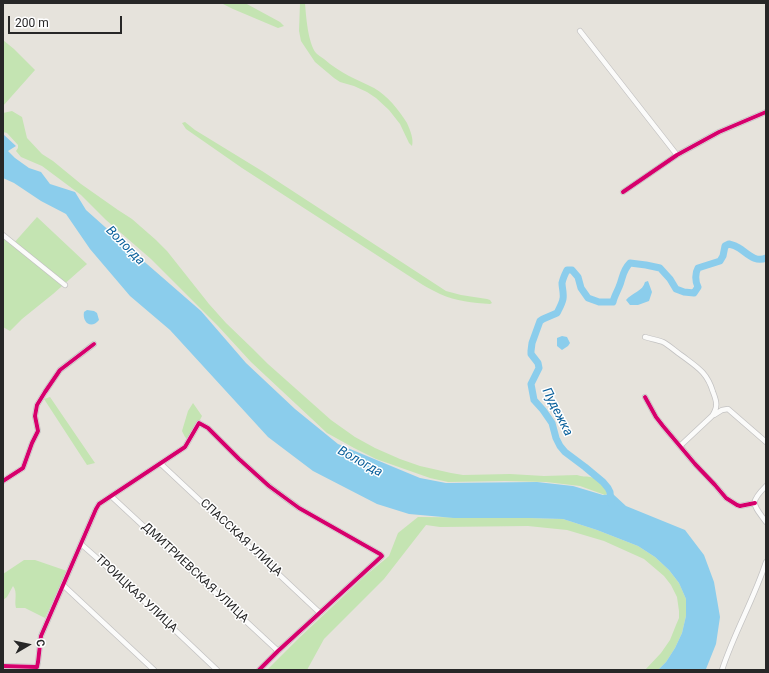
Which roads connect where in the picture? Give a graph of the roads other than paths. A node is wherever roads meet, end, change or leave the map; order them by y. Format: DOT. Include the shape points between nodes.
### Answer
graph roads {
  1 [pos="580,31"];
  2 [pos="766,112"];
  3 [pos="677,155"];
  4 [pos="623,192"];
  5 [pos="3,235"];
  6 [pos="65,285"];
  7 [pos="645,337"];
  8 [pos="94,344"];
  9 [pos="645,397"];
  10 [pos="712,416"];
  11 [pos="766,442"];
  12 [pos="680,446"];
  13 [pos="161,464"];
  14 [pos="3,481"];
  15 [pos="766,486"];
  16 [pos="111,496"];
  17 [pos="754,503"];
  18 [pos="766,522"];
  19 [pos="81,544"];
  20 [pos="766,562"];
  21 [pos="63,585"];
  22 [pos="320,613"];
  23 [pos="278,651"];
  24 [pos="3,666"];
  25 [pos="154,670"];
  26 [pos="217,670"];
  27 [pos="259,670"];
  28 [pos="722,670"];
  1 -- 3 [label="street"];
  2 -- 3 [label="street" via="719,132"];
  3 -- 4 [label="street"];
  5 -- 6 [label="street"];
  7 -- 10 [label="street" via="663,342 706,376 716,403 716,410"];
  8 -- 14 [label="street" via="60,370 45,392 37,405 35,416 38,431 23,468"];
  9 -- 12 [label="street" via="656,417"];
  10 -- 11 [label="street" via="728,409"];
  10 -- 12 [label="street"];
  12 -- 17 [label="street" via="726,498 740,506"];
  13 -- 16 [label="street"];
  13 -- 22 [label="street, СПАССКАЯ УЛИЦА"];
  13 -- 22 [label="street" via="185,447 199,423 208,428 269,486 299,508 382,556"];
  15 -- 17 [label="street" via="755,498"];
  16 -- 19 [label="street" via="99,504"];
  16 -- 23 [label="street, ДМИТРИЕВСКАЯ УЛИЦА"];
  17 -- 18 [label="street"];
  19 -- 21 [label="street"];
  19 -- 26 [label="street, ТРОИЦКАЯ УЛИЦА"];
  20 -- 28 [label="street"];
  21 -- 24 [label="street" via="41,636 37,667"];
  21 -- 25 [label="street"];
  22 -- 23 [label="street"];
  23 -- 27 [label="street"];
}
